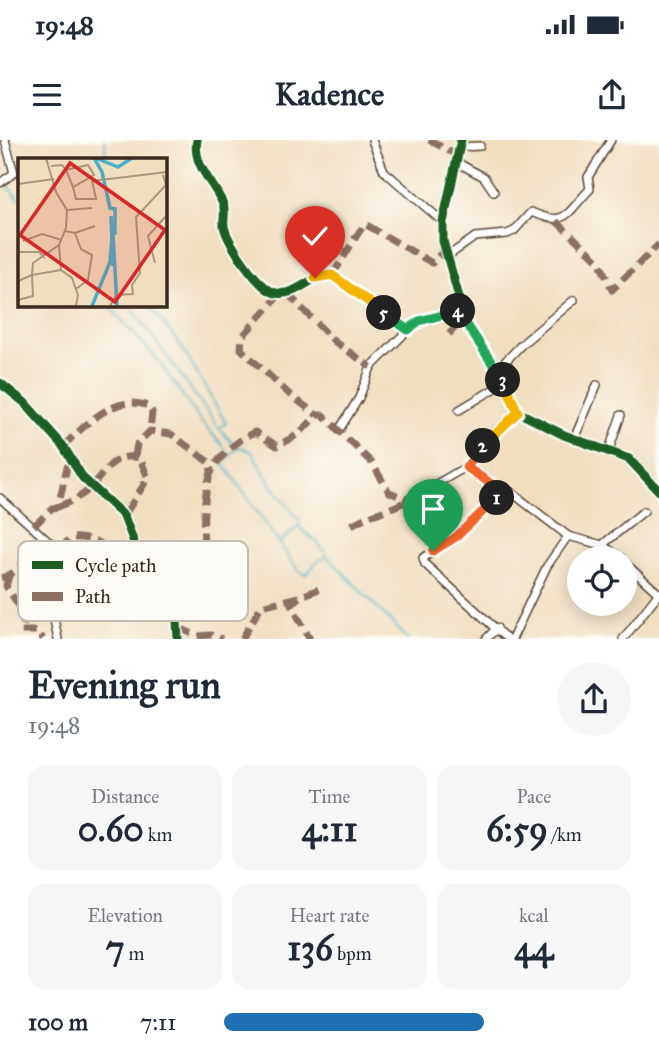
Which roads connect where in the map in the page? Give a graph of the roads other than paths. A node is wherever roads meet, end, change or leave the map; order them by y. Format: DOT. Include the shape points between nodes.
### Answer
graph roads {
  1 [pos="5,140"];
  2 [pos="197,140"];
  3 [pos="372,140"];
  4 [pos="611,140"];
  5 [pos="460,144"];
  6 [pos="480,146"];
  7 [pos="456,162"];
  8 [pos="0,183"];
  9 [pos="494,192"];
  10 [pos="443,222"];
  11 [pos="447,256"];
  12 [pos="574,300"];
  13 [pos="460,310"];
  14 [pos="408,330"];
  15 [pos="497,370"];
  16 [pos="0,383"];
  17 [pos="504,383"];
  18 [pos="597,385"];
  19 [pos="459,410"];
  20 [pos="518,412"];
  21 [pos="621,415"];
  22 [pos="339,430"];
  23 [pos="574,439"];
  24 [pos="609,450"];
  25 [pos="466,467"];
  26 [pos="659,491"];
  27 [pos="505,493"];
  28 [pos="0,498"];
  29 [pos="408,500"];
  30 [pos="644,511"];
  31 [pos="568,536"];
  32 [pos="48,541"];
  33 [pos="133,541"];
  34 [pos="602,545"];
  35 [pos="637,574"];
  36 [pos="658,593"];
  37 [pos="54,621"];
  38 [pos="179,621"];
  39 [pos="497,628"];
  40 [pos="58,639"];
  41 [pos="178,639"];
  42 [pos="486,639"];
  43 [pos="509,639"];
  44 [pos="623,639"];
  1 -- 8 [label="street" via="14,173"];
  2 -- 14 [label="street" via="202,168 224,207 225,230 264,288 287,293 322,275 332,275"];
  3 -- 10 [label="street" via="384,171"];
  4 -- 11 [label="street" via="587,177 590,189 561,219 531,212 514,231 475,237"];
  5 -- 6 [label="street"];
  5 -- 7 [label="street"];
  7 -- 9 [label="street" via="484,177"];
  7 -- 10 [label="street"];
  10 -- 11 [label="street"];
  11 -- 13 [label="street"];
  12 -- 15 [label="street"];
  13 -- 14 [label="street" via="429,317"];
  13 -- 15 [label="street"];
  14 -- 22 [label="street" via="371,367"];
  15 -- 17 [label="street"];
  16 -- 33 [label="street" via="24,402 63,446 83,478 124,516"];
  17 -- 19 [label="street"];
  17 -- 20 [label="street"];
  18 -- 23 [label="street"];
  20 -- 23 [label="street"];
  20 -- 25 [label="street"];
  21 -- 24 [label="street"];
  23 -- 24 [label="street"];
  24 -- 26 [label="street" via="629,459"];
  25 -- 27 [label="street"];
  25 -- 29 [label="street"];
  27 -- 31 [label="street" via="511,492"];
  27 -- 39 [label="street" via="422,560"];
  28 -- 32 [label="street"];
  30 -- 34 [label="street"];
  31 -- 34 [label="street"];
  31 -- 43 [label="street"];
  35 -- 36 [label="street"];
  36 -- 44 [label="street"];
  37 -- 40 [label="street"];
  38 -- 41 [label="street"];
  39 -- 42 [label="street"];
  39 -- 43 [label="street"];
}
